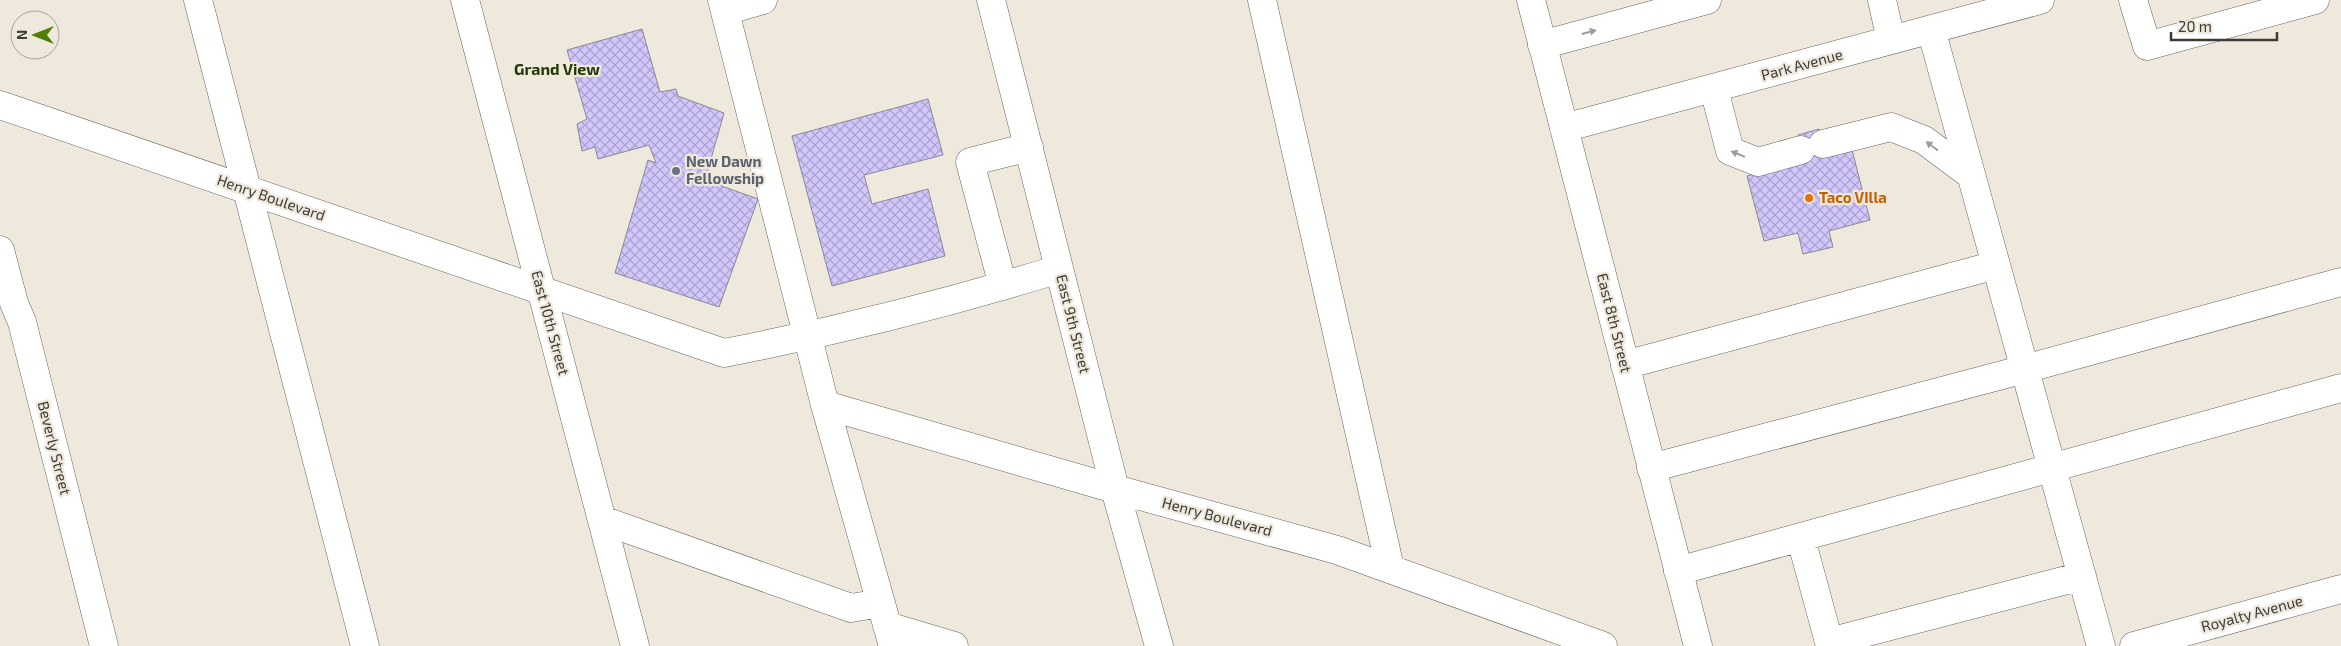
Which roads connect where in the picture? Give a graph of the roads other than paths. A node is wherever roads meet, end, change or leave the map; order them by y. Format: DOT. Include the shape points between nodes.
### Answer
graph roads {
  1 [pos="198,0"];
  2 [pos="465,0"];
  3 [pos="763,0"];
  4 [pos="992,0"];
  5 [pos="1262,0"];
  6 [pos="1531,0"];
  7 [pos="1707,0"];
  8 [pos="1882,0"];
  9 [pos="2040,0"];
  10 [pos="2133,0"];
  11 [pos="2315,0"];
  12 [pos="723,5"];
  13 [pos="1931,29"];
  14 [pos="1891,40"];
  15 [pos="1542,45"];
  16 [pos="1714,89"];
  17 [pos="0,105"];
  18 [pos="1564,128"];
  19 [pos="1029,147"];
  20 [pos="1971,175"];
  21 [pos="247,190"];
  22 [pos="0,250"];
  23 [pos="1996,265"];
  24 [pos="1060,269"];
  25 [pos="2341,282"];
  26 [pos="1003,286"];
  27 [pos="541,290"];
  28 [pos="807,337"];
  29 [pos="1625,365"];
  30 [pos="2025,369"];
  31 [pos="2341,388"];
  32 [pos="825,405"];
  33 [pos="1651,468"];
  34 [pos="2052,468"];
  35 [pos="1115,490"];
  36 [pos="602,520"];
  37 [pos="1801,539"];
  38 [pos="1390,568"];
  39 [pos="1678,571"];
  40 [pos="2082,576"];
  41 [pos="2341,590"];
  42 [pos="887,625"];
  43 [pos="1830,644"];
  44 [pos="104,646"];
  45 [pos="365,646"];
  46 [pos="635,646"];
  47 [pos="954,646"];
  48 [pos="1159,646"];
  49 [pos="1603,646"];
  50 [pos="1698,646"];
  51 [pos="2101,646"];
  52 [pos="2134,646"];
  1 -- 21 [label="street"];
  2 -- 27 [label="street, East 10th Street"];
  3 -- 12 [label="street"];
  4 -- 19 [label="street, East 9th Street"];
  5 -- 38 [label="street"];
  6 -- 15 [label="street, East 8th Street"];
  15 -- 7 [label="street, one-way"];
  8 -- 14 [label="street"];
  9 -- 13 [label="street, Park Avenue"];
  10 -- 11 [label="street" via="2147,46"];
  12 -- 28 [label="street"];
  13 -- 14 [label="street, Park Avenue"];
  13 -- 20 [label="street"];
  14 -- 16 [label="street, Park Avenue"];
  15 -- 18 [label="street, East 8th Street"];
  16 -- 18 [label="street, Park Avenue"];
  20 -- 16 [label="street, one-way" via="1924,140 1891,128 1758,162 1730,150"];
  17 -- 21 [label="street, Henry Boulevard"];
  18 -- 29 [label="street, East 8th Street"];
  19 -- 24 [label="street, East 9th Street"];
  19 -- 26 [label="street" via="970,162"];
  20 -- 23 [label="street"];
  21 -- 27 [label="street, Henry Boulevard"];
  21 -- 45 [label="street"];
  22 -- 44 [label="street, Beverly Street" via="22,322"];
  23 -- 29 [label="street"];
  23 -- 30 [label="street"];
  24 -- 26 [label="street, Henry Boulevard"];
  24 -- 35 [label="street, East 9th Street"];
  25 -- 30 [label="street"];
  26 -- 28 [label="street, Henry Boulevard"];
  27 -- 28 [label="street, Henry Boulevard" via="724,353"];
  27 -- 36 [label="street, East 10th Street"];
  28 -- 32 [label="street"];
  29 -- 33 [label="street, East 8th Street"];
  30 -- 33 [label="street"];
  30 -- 34 [label="street"];
  31 -- 34 [label="street"];
  32 -- 35 [label="street, Henry Boulevard"];
  32 -- 42 [label="street"];
  33 -- 39 [label="street, East 8th Street"];
  34 -- 37 [label="street"];
  34 -- 40 [label="street"];
  35 -- 38 [label="street, Henry Boulevard" via="1337,550"];
  35 -- 48 [label="street, East 9th Street"];
  36 -- 42 [label="street" via="852,608"];
  36 -- 46 [label="street, East 10th Street"];
  37 -- 39 [label="street"];
  37 -- 43 [label="street"];
  38 -- 49 [label="street, Henry Boulevard"];
  39 -- 50 [label="street, East 8th Street"];
  40 -- 43 [label="street"];
  40 -- 51 [label="street"];
  41 -- 52 [label="street, Royalty Avenue"];
  42 -- 47 [label="street"];
}
